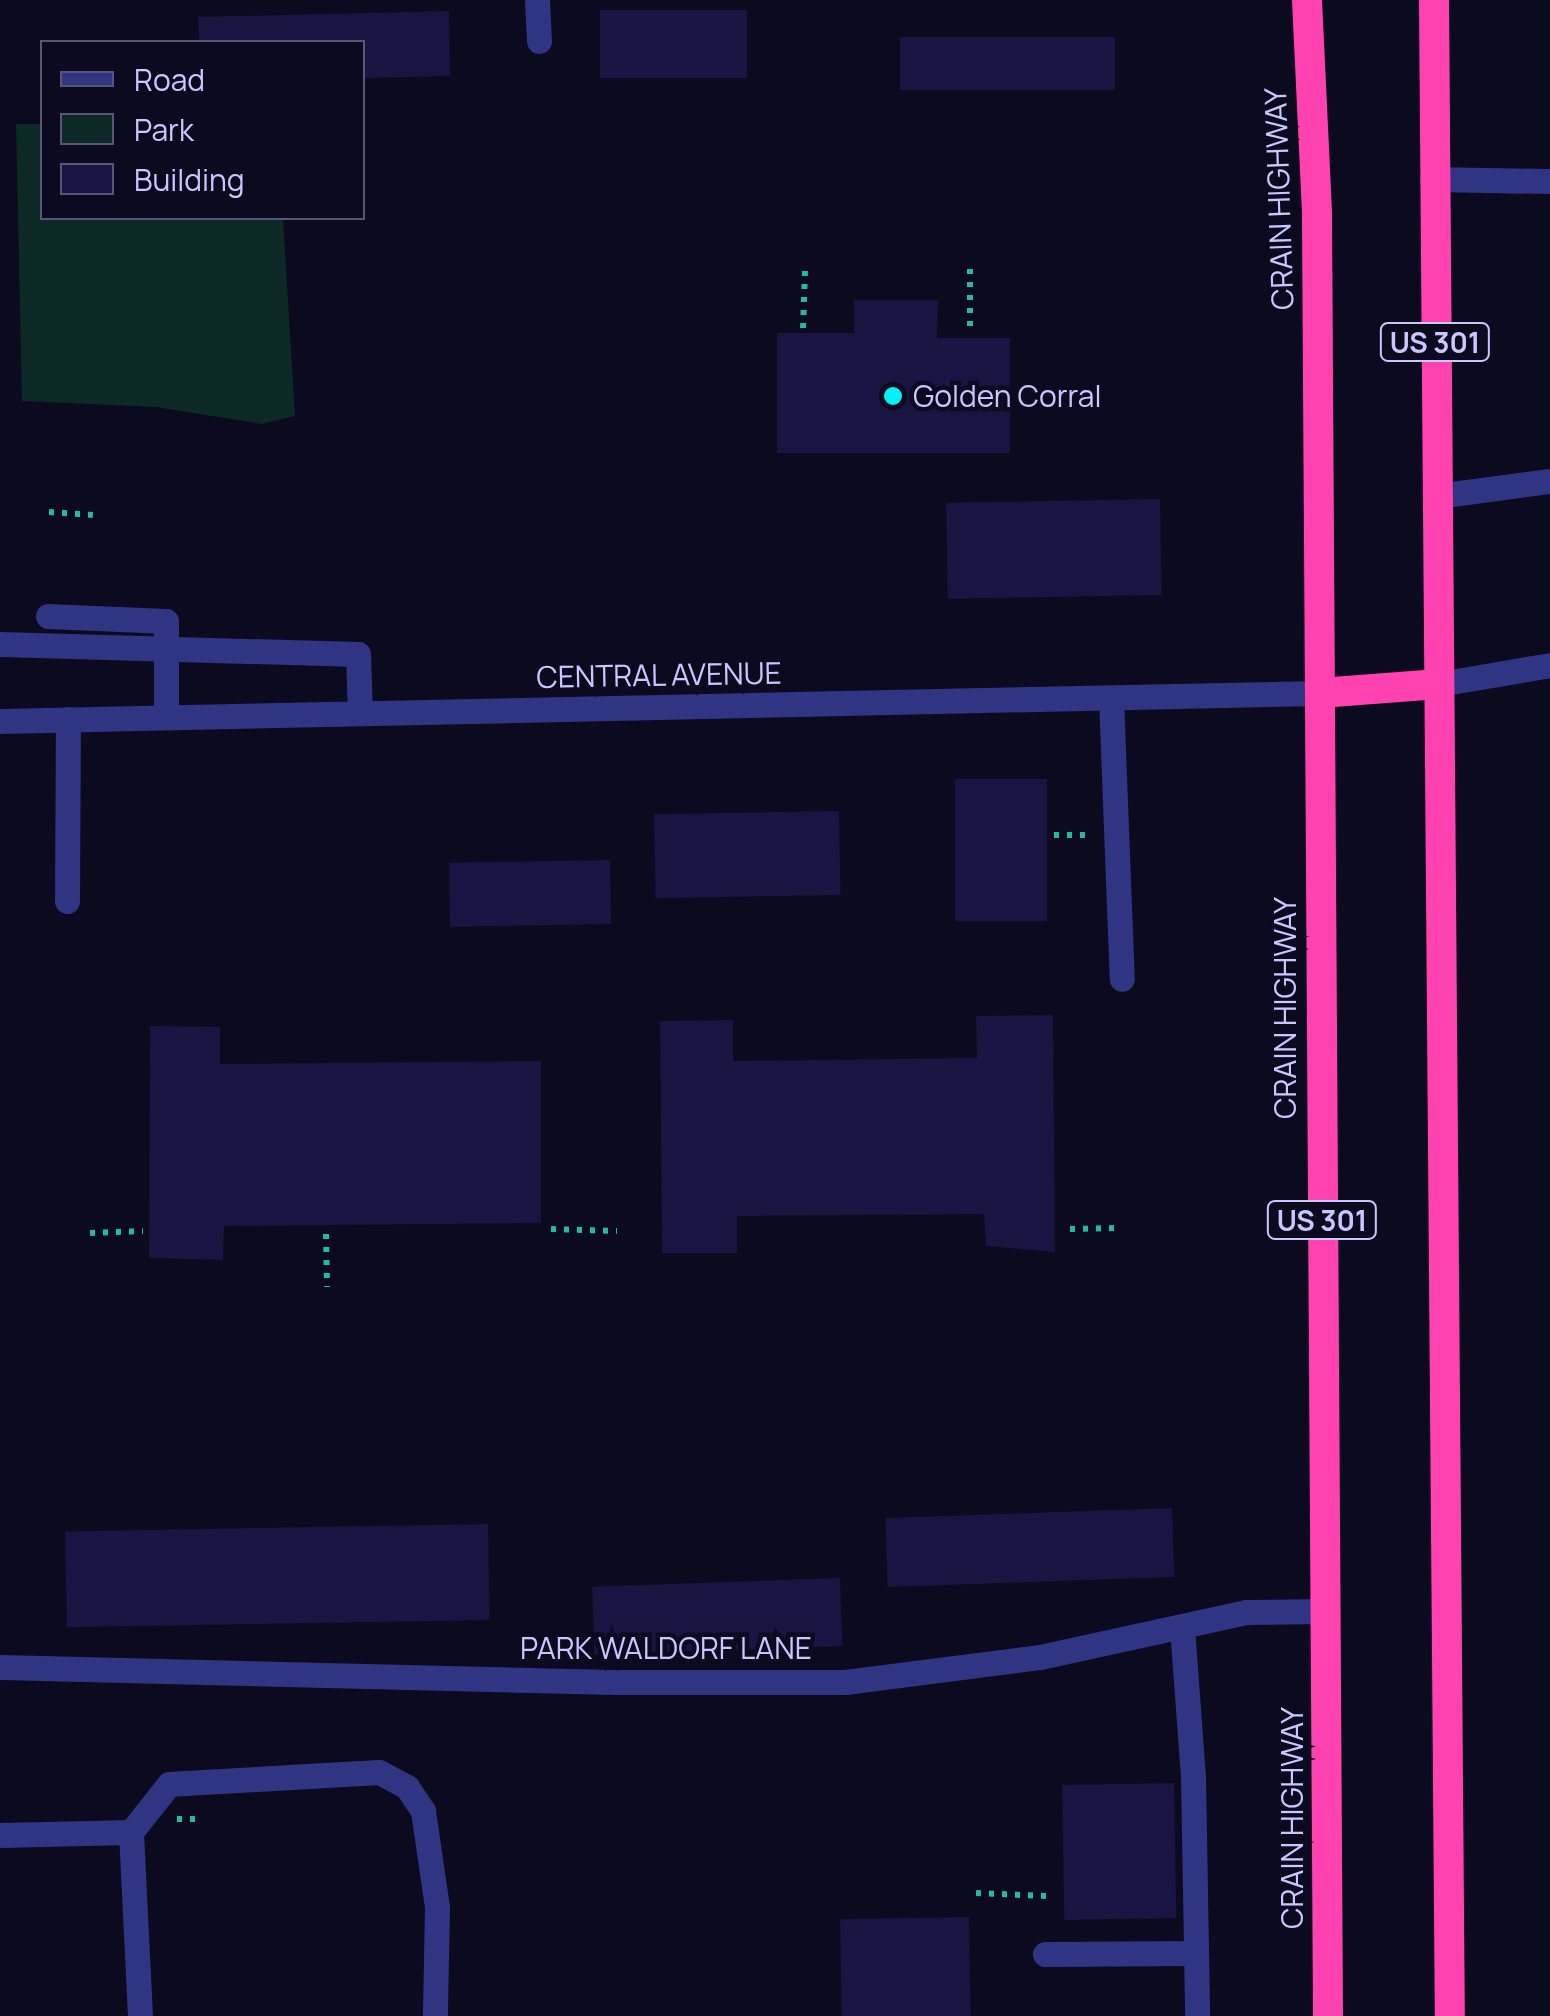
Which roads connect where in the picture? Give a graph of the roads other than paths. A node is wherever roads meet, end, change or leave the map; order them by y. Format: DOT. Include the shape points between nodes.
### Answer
graph roads {
  1 [pos="537,0"];
  2 [pos="1307,0"];
  3 [pos="1434,0"];
  4 [pos="539,41"];
  5 [pos="1432,178"];
  6 [pos="1550,181"];
  7 [pos="1550,481"];
  8 [pos="1436,496"];
  9 [pos="48,616"];
  10 [pos="0,644"];
  11 [pos="166,648"];
  12 [pos="1550,664"];
  13 [pos="1439,684"];
  14 [pos="1320,693"];
  15 [pos="1111,698"];
  16 [pos="360,713"];
  17 [pos="166,718"];
  18 [pos="68,720"];
  19 [pos="0,721"];
  20 [pos="67,901"];
  21 [pos="1122,979"];
  22 [pos="1326,1611"];
  23 [pos="1182,1627"];
  24 [pos="0,1668"];
  25 [pos="131,1832"];
  26 [pos="0,1835"];
  27 [pos="1194,1953"];
  28 [pos="1045,1954"];
  29 [pos="140,2016"];
  30 [pos="435,2016"];
  31 [pos="1197,2016"];
  32 [pos="1328,2016"];
  33 [pos="1450,2016"];
  1 -- 4 [label="street"];
  2 -- 14 [label="highway, CRAIN HIGHWAY / US 301" via="1317,214"];
  3 -- 5 [label="highway, US 301"];
  5 -- 6 [label="street"];
  5 -- 8 [label="highway, US 301"];
  7 -- 8 [label="street"];
  8 -- 13 [label="highway, US 301"];
  9 -- 11 [label="street" via="166,622"];
  10 -- 11 [label="street"];
  11 -- 16 [label="street" via="358,654"];
  11 -- 17 [label="street"];
  12 -- 13 [label="street"];
  13 -- 14 [label="highway"];
  13 -- 33 [label="highway, US 301"];
  14 -- 15 [label="street, CENTRAL AVENUE"];
  14 -- 22 [label="highway, CRAIN HIGHWAY / US 301"];
  15 -- 16 [label="street, CENTRAL AVENUE"];
  15 -- 21 [label="street"];
  16 -- 17 [label="street, CENTRAL AVENUE"];
  17 -- 18 [label="street, CENTRAL AVENUE"];
  18 -- 19 [label="street, CENTRAL AVENUE"];
  18 -- 20 [label="street"];
  22 -- 23 [label="street, PARK WALDORF LANE" via="1246,1612"];
  22 -- 32 [label="highway, CRAIN HIGHWAY / US 301"];
  23 -- 24 [label="street, PARK WALDORF LANE" via="1040,1657 845,1682"];
  23 -- 27 [label="street"];
  25 -- 26 [label="street"];
  25 -- 29 [label="street"];
  25 -- 30 [label="street" via="168,1784 378,1772 406,1787 422,1811 437,1907"];
  27 -- 28 [label="street"];
  27 -- 31 [label="street"];
}
